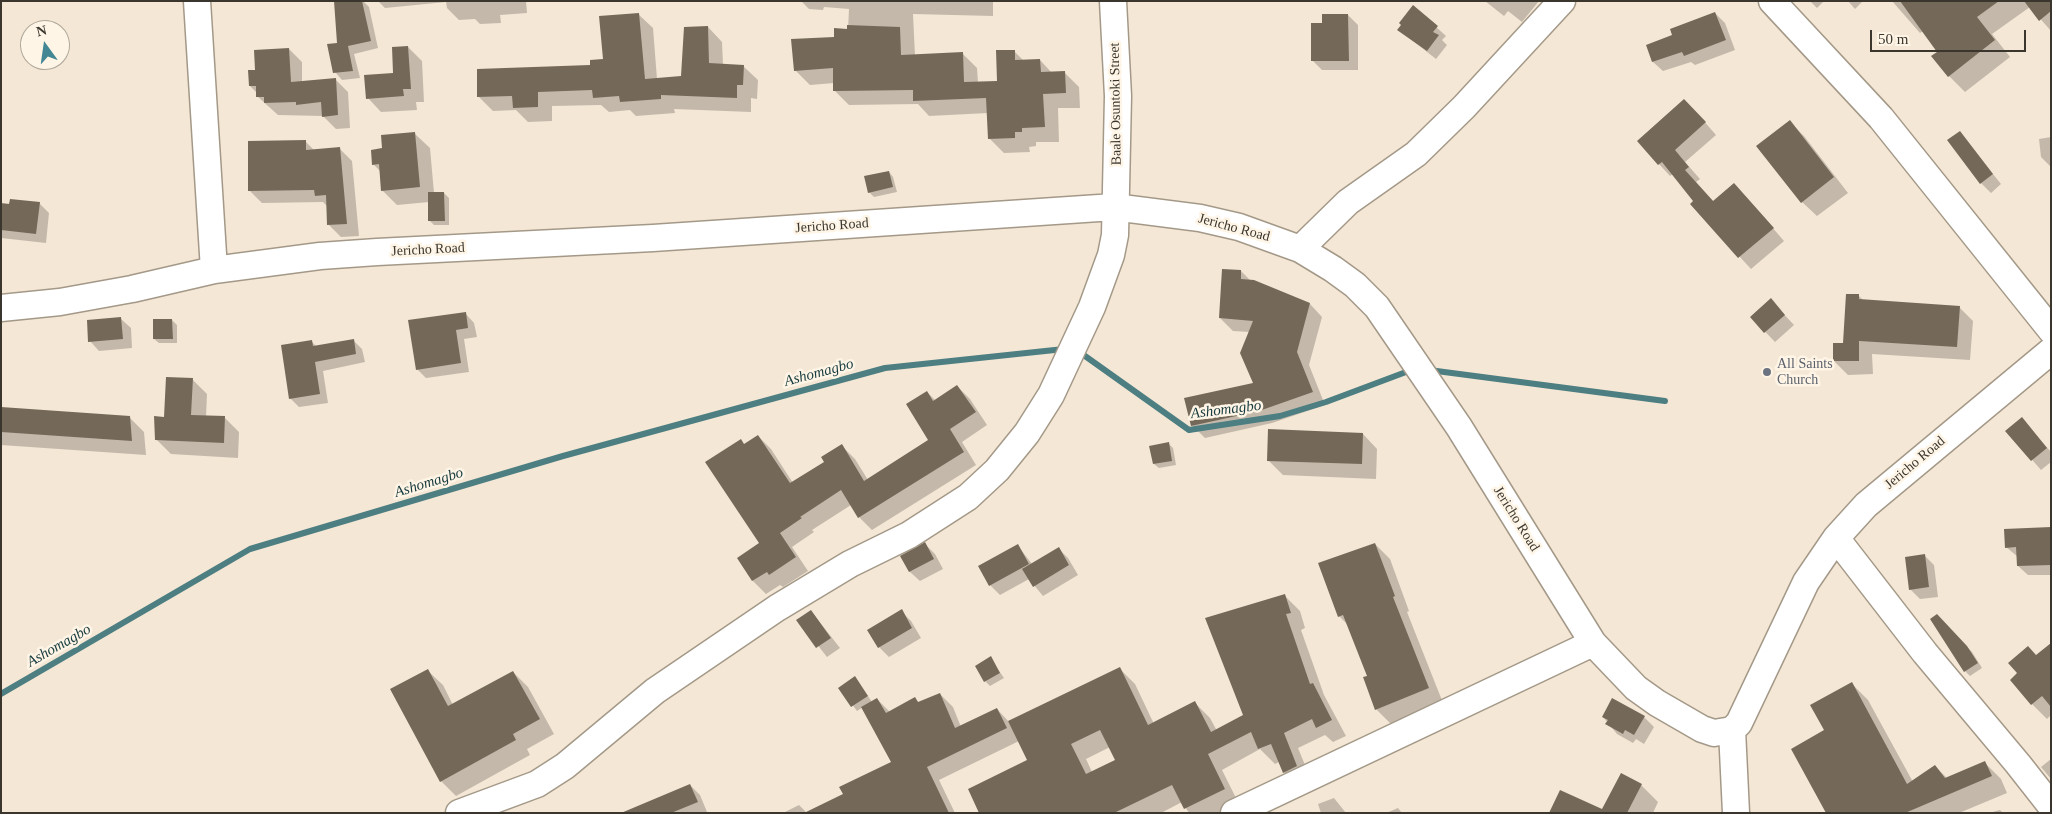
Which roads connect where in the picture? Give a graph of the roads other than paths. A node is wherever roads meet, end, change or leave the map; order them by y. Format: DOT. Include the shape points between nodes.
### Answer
graph roads {
  1 [pos="197,1"];
  2 [pos="1113,1"];
  3 [pos="1562,1"];
  4 [pos="1772,1"];
  5 [pos="1114,207"];
  6 [pos="1300,249"];
  7 [pos="214,270"];
  8 [pos="1,308"];
  9 [pos="2051,330"];
  10 [pos="2051,351"];
  11 [pos="1836,538"];
  12 [pos="1593,643"];
  13 [pos="1732,730"];
  14 [pos="2051,806"];
  15 [pos="459,813"];
  16 [pos="1234,813"];
  17 [pos="1736,813"];
  1 -- 7 [label="street"];
  2 -- 5 [label="street, Baale Osuntoki Street" via="1118,96 1118,174"];
  3 -- 6 [label="street" via="1416,154 1348,202"];
  4 -- 9 [label="street" via="1881,118"];
  5 -- 6 [label="street, Jericho Road" via="1219,222"];
  5 -- 7 [label="street, Jericho Road" via="329,255"];
  5 -- 15 [label="street, Baale Osuntoki Street" via="1115,234 1110,255 1092,307 1051,394 1022,440 968,497 777,608 655,691 565,766 537,784"];
  6 -- 12 [label="street, Jericho Road" via="1347,280 1377,307 1459,426"];
  7 -- 8 [label="street, Jericho Road" via="60,302"];
  10 -- 11 [label="street, Jericho Road" via="1866,505"];
  11 -- 13 [label="street, Jericho Road" via="1806,582 1739,722"];
  11 -- 14 [label="street" via="1924,653"];
  12 -- 13 [label="street, Jericho Road" via="1636,688 1657,703 1702,729 1714,733"];
  12 -- 16 [label="street"];
  13 -- 17 [label="street"];
}
